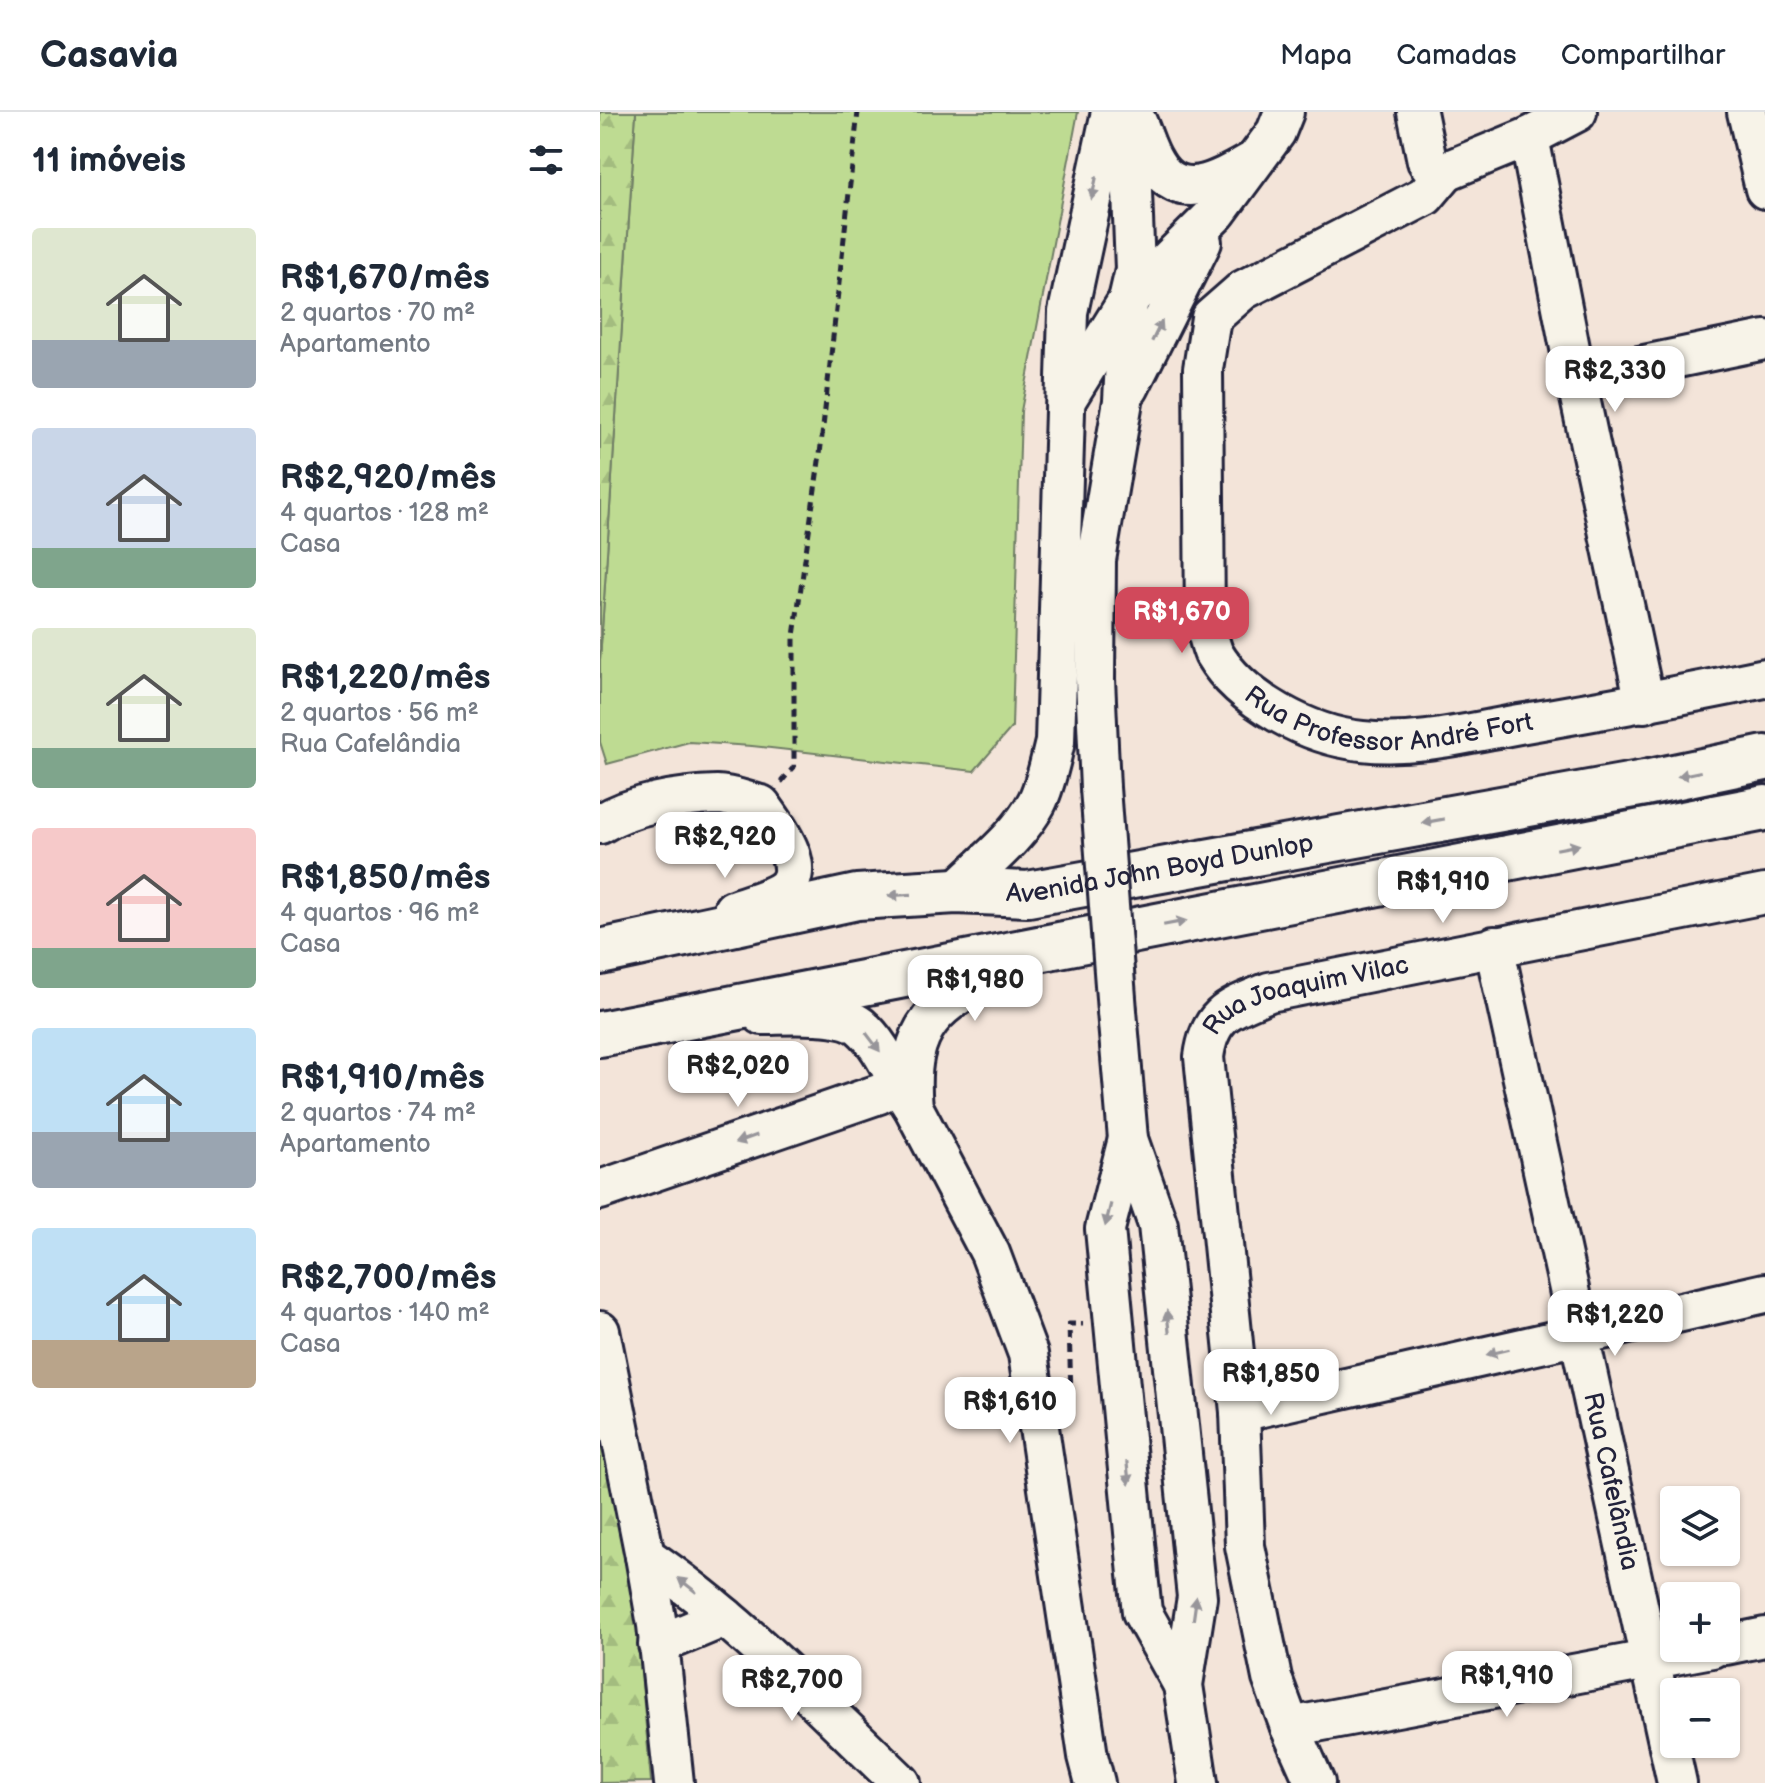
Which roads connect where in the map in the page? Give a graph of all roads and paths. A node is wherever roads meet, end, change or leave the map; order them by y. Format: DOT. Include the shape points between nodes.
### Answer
graph roads {
  1 [pos="858,112"];
  2 [pos="1111,112"];
  3 [pos="1131,112"];
  4 [pos="1284,112"];
  5 [pos="1417,112"];
  6 [pos="1577,112"];
  7 [pos="1747,112"];
  8 [pos="1529,137"];
  9 [pos="1256,160"];
  10 [pos="1437,166"];
  11 [pos="1765,189"];
  12 [pos="1217,212"];
  13 [pos="1128,300"];
  14 [pos="1765,340"];
  15 [pos="1576,379"];
  16 [pos="1066,400"];
  17 [pos="1123,401"];
  18 [pos="1765,678"];
  19 [pos="1645,703"];
  20 [pos="1765,758"];
  21 [pos="761,805"];
  22 [pos="1765,808"];
  23 [pos="600,824"];
  24 [pos="956,891"];
  25 [pos="1765,894"];
  26 [pos="652,940"];
  27 [pos="1494,946"];
  28 [pos="1042,949"];
  29 [pos="600,952"];
  30 [pos="693,1015"];
  31 [pos="602,1033"];
  32 [pos="907,1090"];
  33 [pos="1128,1139"];
  34 [pos="600,1190"];
  35 [pos="1765,1293"];
  36 [pos="1069,1324"];
  37 [pos="600,1331"];
  38 [pos="1578,1334"];
  39 [pos="1071,1404"];
  40 [pos="1240,1412"];
  41 [pos="645,1556"];
  42 [pos="725,1617"];
  43 [pos="1765,1637"];
  44 [pos="1740,1642"];
  45 [pos="658,1645"];
  46 [pos="1660,1659"];
  47 [pos="1652,1661"];
  48 [pos="1183,1685"];
  49 [pos="1290,1727"];
  50 [pos="674,1783"];
  51 [pos="901,1783"];
  52 [pos="1095,1783"];
  53 [pos="1198,1783"];
  54 [pos="1315,1783"];
  55 [pos="1677,1783"];
  1 -- 21 [label="path" via="794,636 794,767"];
  2 -- 16 [label="street, one-way" via="1068,312"];
  3 -- 9 [label="street" via="1155,165 1170,180 1193,187 1214,184"];
  3 -- 13 [label="street" via="1135,270"];
  4 -- 9 [label="street"];
  5 -- 10 [label="street"];
  6 -- 8 [label="street"];
  7 -- 11 [label="street"];
  8 -- 10 [label="street"];
  8 -- 15 [label="street"];
  9 -- 12 [label="street"];
  10 -- 19 [label="street, Rua Professor André Fort" via="1425,196 1243,290 1211,318 1203,369 1204,610 1214,653 1260,704 1306,726 1360,741 1422,741"];
  12 -- 13 [label="street"];
  17 -- 12 [label="street, one-way"];
  13 -- 16 [label="street"];
  13 -- 17 [label="street"];
  14 -- 15 [label="street"];
  15 -- 19 [label="street"];
  16 -- 24 [label="street" via="1055,742 1036,803"];
  17 -- 33 [label="street, bridge" via="1096,560 1095,679"];
  18 -- 19 [label="street, Rua Professor André Fort"];
  20 -- 24 [label="main road, Avenida John Boyd Dunlop, one-way" via="1028,894"];
  21 -- 23 [label="street" via="720,795 660,802"];
  21 -- 26 [label="street" via="786,841 793,861 790,882 782,891"];
  28 -- 22 [label="main road, Avenida John Boyd Dunlop, one-way"];
  24 -- 26 [label="main road, Avenida John Boyd Dunlop, one-way" via="857,897"];
  25 -- 27 [label="street, Rua Joaquim Vilac"];
  26 -- 29 [label="main road, Avenida John Boyd Dunlop"];
  27 -- 38 [label="street, Rua Cafelândia"];
  27 -- 40 [label="street, Rua Joaquim Vilac" via="1269,992 1217,1018 1206,1038"];
  28 -- 30 [label="main road, Avenida John Boyd Dunlop"];
  28 -- 32 [label="street" via="942,1006 916,1042"];
  30 -- 31 [label="main road, Avenida John Boyd Dunlop"];
  30 -- 32 [label="street, one-way" via="806,1015 858,1024"];
  32 -- 34 [label="street, one-way"];
  32 -- 52 [label="street" via="990,1253 1028,1354"];
  48 -- 33 [label="street, one-way" via="1197,1597 1158,1225"];
  33 -- 48 [label="street, one-way" via="1105,1229 1139,1587 1142,1612"];
  35 -- 38 [label="street"];
  36 -- 39 [label="path"];
  37 -- 41 [label="street"];
  38 -- 40 [label="street, one-way"];
  38 -- 47 [label="street, Rua Cafelândia"];
  40 -- 49 [label="street" via="1245,1546 1272,1678"];
  42 -- 41 [label="street, one-way"];
  41 -- 45 [label="street"];
  42 -- 45 [label="street"];
  42 -- 51 [label="street"];
  43 -- 44 [label="street"];
  45 -- 50 [label="street"];
  46 -- 47 [label="street"];
  47 -- 49 [label="street"];
  47 -- 55 [label="street, Rua Cafelândia"];
  48 -- 53 [label="street"];
  49 -- 54 [label="street"];
}
